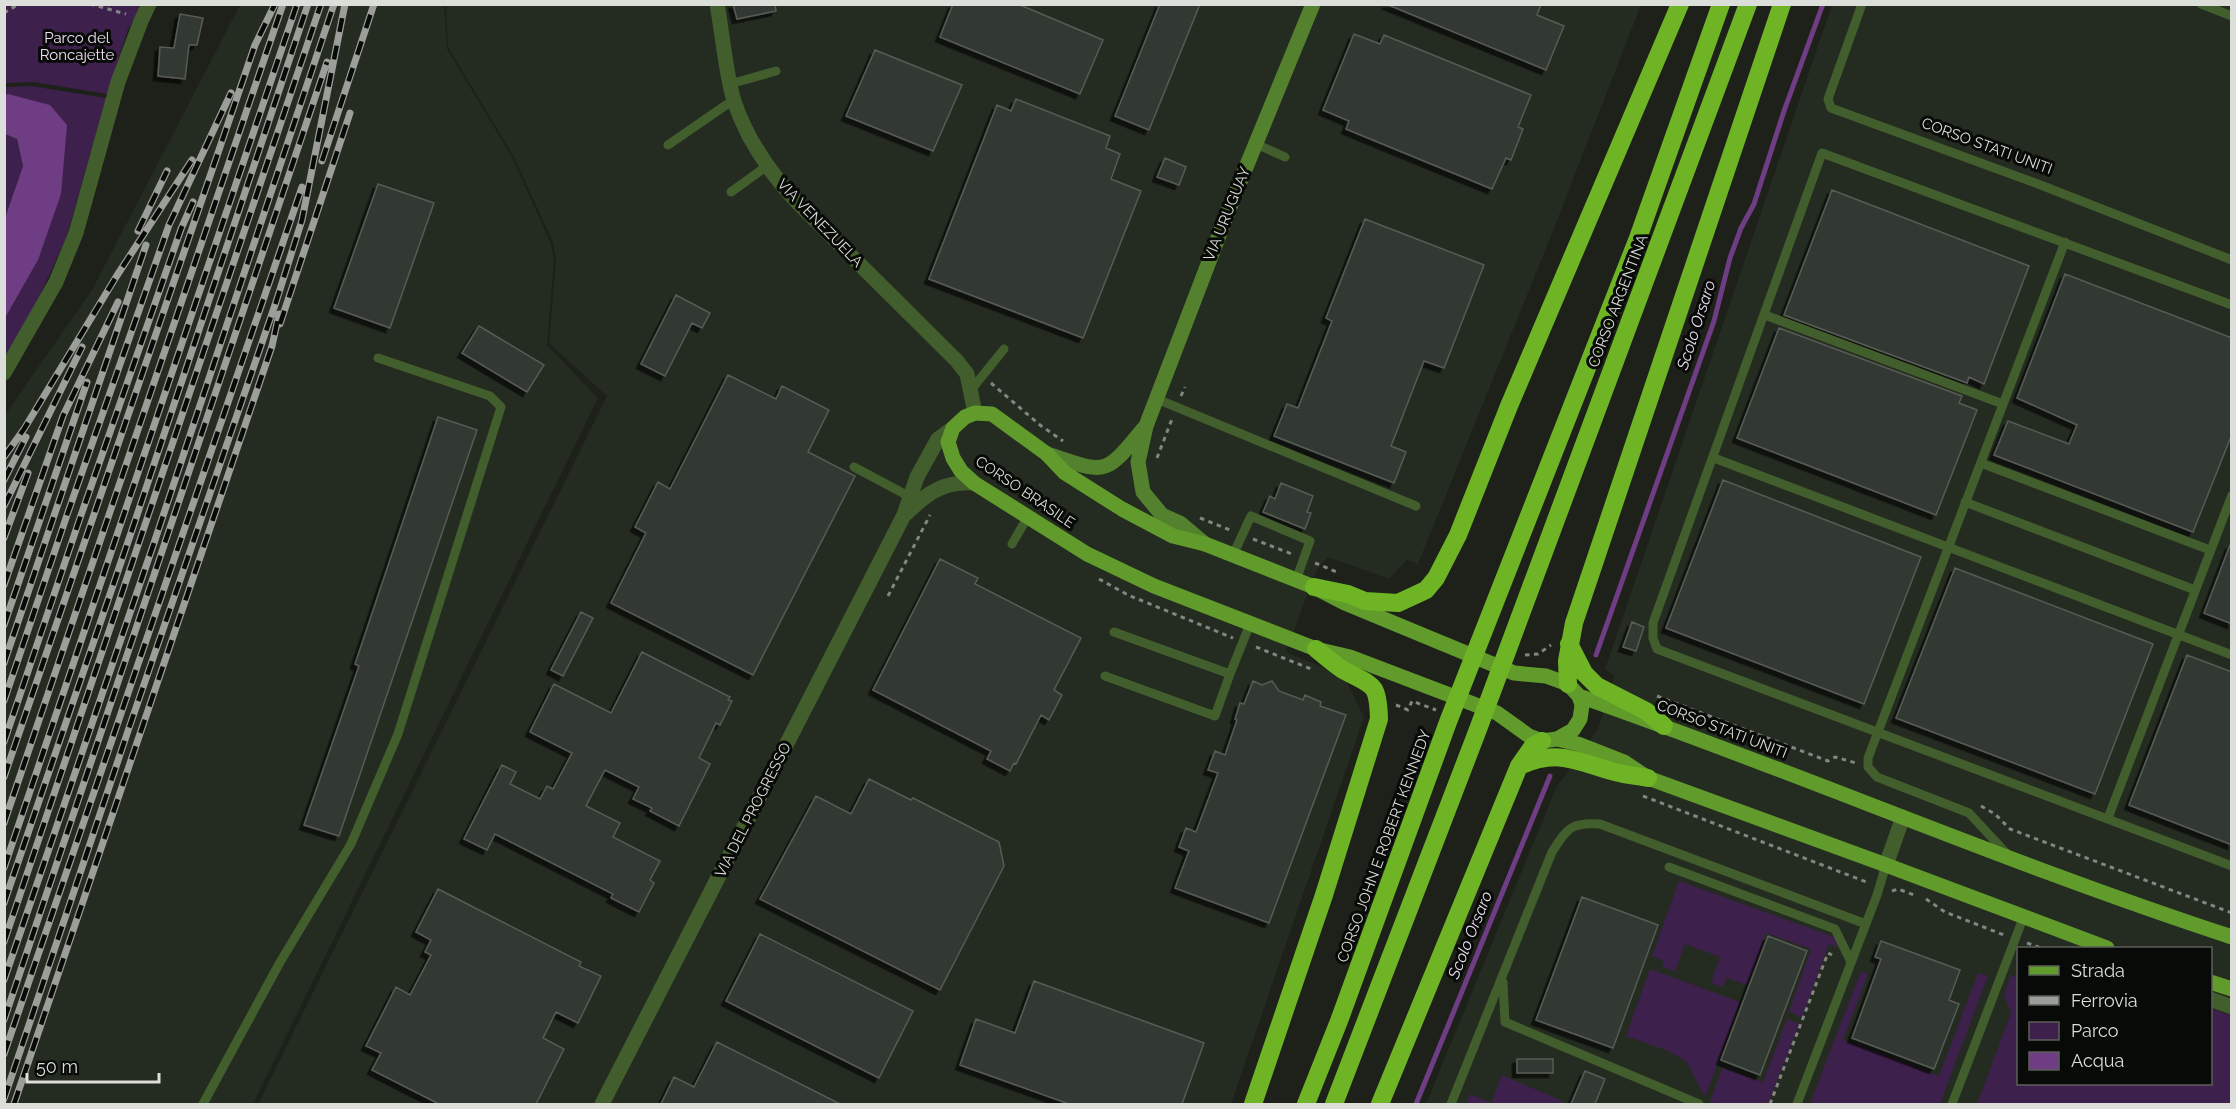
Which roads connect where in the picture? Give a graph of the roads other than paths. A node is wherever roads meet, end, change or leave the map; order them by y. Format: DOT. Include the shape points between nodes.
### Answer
graph roads {
  1 [pos="149,4"];
  2 [pos="717,4"];
  3 [pos="1313,4"];
  4 [pos="1680,4"];
  5 [pos="1721,4"];
  6 [pos="1748,4"];
  7 [pos="1782,4"];
  8 [pos="1862,4"];
  9 [pos="2201,4"];
  10 [pos="2232,16"];
  11 [pos="776,71"];
  12 [pos="730,84"];
  13 [pos="735,102"];
  14 [pos="1256,144"];
  15 [pos="668,145"];
  16 [pos="1285,157"];
  17 [pos="767,166"];
  18 [pos="731,192"];
  19 [pos="2065,242"];
  20 [pos="2232,260"];
  21 [pos="2232,305"];
  22 [pos="1765,315"];
  23 [pos="1004,349"];
  24 [pos="378,358"];
  25 [pos="4,373"];
  26 [pos="971,390"];
  27 [pos="1157,399"];
  28 [pos="2003,404"];
  29 [pos="975,413"];
  30 [pos="1146,426"];
  31 [pos="953,428"];
  32 [pos="1047,454"];
  33 [pos="1714,458"];
  34 [pos="1981,463"];
  35 [pos="855,467"];
  36 [pos="974,483"];
  37 [pos="2232,495"];
  38 [pos="914,499"];
  39 [pos="1965,502"];
  40 [pos="1416,506"];
  41 [pos="1027,518"];
  42 [pos="1012,544"];
  43 [pos="1204,544"];
  44 [pos="1948,548"];
  45 [pos="2210,550"];
  46 [pos="1233,555"];
  47 [pos="1296,580"];
  48 [pos="1314,587"];
  49 [pos="2195,590"];
  50 [pos="1496,600"];
  51 [pos="1250,624"];
  52 [pos="1114,632"];
  53 [pos="2178,635"];
  54 [pos="1562,640"];
  55 [pos="1316,650"];
  56 [pos="2232,655"];
  57 [pos="1230,674"];
  58 [pos="1105,676"];
  59 [pos="1574,690"];
  60 [pos="1664,726"];
  61 [pos="1878,731"];
  62 [pos="1550,740"];
  63 [pos="1519,766"];
  64 [pos="1648,778"];
  65 [pos="1903,817"];
  66 [pos="2108,818"];
  67 [pos="2010,858"];
  68 [pos="1886,865"];
  69 [pos="2232,866"];
  70 [pos="1669,867"];
  71 [pos="2024,916"];
  72 [pos="1866,924"];
  73 [pos="2232,937"];
  74 [pos="2104,947"];
  75 [pos="1851,962"];
  76 [pos="1503,976"];
  77 [pos="2212,982"];
  78 [pos="2232,989"];
  79 [pos="2212,999"];
  80 [pos="2232,1007"];
  81 [pos="203,1104"];
  82 [pos="602,1104"];
  83 [pos="1253,1104"];
  84 [pos="1306,1104"];
  85 [pos="1334,1104"];
  86 [pos="1380,1104"];
  87 [pos="1451,1104"];
  88 [pos="1699,1104"];
  89 [pos="1797,1104"];
  90 [pos="1952,1104"];
  1 -- 25 [label="street" via="118,82 76,233 56,282"];
  2 -- 12 [label="street, VIA VENEZUELA"];
  3 -- 14 [label="street, VIA URUGUAY"];
  4 -- 48 [label="highway" via="1458,535 1436,578 1426,590 1398,603 1365,601"];
  5 -- 50 [label="highway, CORSO ARGENTINA" via="1638,238"];
  6 -- 85 [label="highway, CORSO ARGENTINA"];
  7 -- 54 [label="highway" via="1574,623"];
  8 -- 20 [label="lane, CORSO STATI UNITI" via="1828,99 1831,108"];
  9 -- 10 [label="lane"];
  11 -- 12 [label="lane"];
  12 -- 13 [label="street, VIA VENEZUELA"];
  13 -- 15 [label="lane"];
  13 -- 17 [label="street, VIA VENEZUELA"];
  14 -- 16 [label="lane"];
  14 -- 27 [label="street, VIA URUGUAY"];
  17 -- 18 [label="lane"];
  17 -- 26 [label="street, VIA VENEZUELA" via="821,226 957,361 967,374"];
  19 -- 21 [label="lane"];
  19 -- 22 [label="lane" via="1822,153"];
  19 -- 28 [label="lane"];
  22 -- 28 [label="lane"];
  22 -- 33 [label="lane"];
  23 -- 26 [label="lane"];
  24 -- 81 [label="lane" via="489,396 501,407 398,735 351,844 279,964"];
  26 -- 29 [label="street, VIA VENEZUELA"];
  27 -- 30 [label="street, VIA URUGUAY"];
  27 -- 40 [label="lane"];
  28 -- 34 [label="lane"];
  29 -- 31 [label="main road"];
  29 -- 32 [label="main road" via="992,414"];
  30 -- 32 [label="street, VIA URUGUAY" via="1112,465 1098,469"];
  30 -- 43 [label="street, VIA URUGUAY" via="1138,462 1143,492 1162,515 1180,523"];
  31 -- 36 [label="main road, CORSO BRASILE" via="948,442 953,458"];
  31 -- 38 [label="street, VIA DEL PROGRESSO" via="938,439 917,477"];
  32 -- 43 [label="main road" via="1065,473 1122,509 1173,536"];
  33 -- 44 [label="lane"];
  33 -- 61 [label="lane" via="1653,623 1657,649"];
  34 -- 39 [label="lane"];
  34 -- 45 [label="lane"];
  35 -- 38 [label="lane"];
  36 -- 38 [label="street" via="943,486"];
  36 -- 41 [label="main road, CORSO BRASILE"];
  37 -- 45 [label="lane"];
  38 -- 82 [label="street, VIA DEL PROGRESSO"];
  39 -- 44 [label="lane"];
  39 -- 49 [label="lane"];
  41 -- 42 [label="lane"];
  41 -- 51 [label="main road, CORSO BRASILE" via="1087,554 1154,586"];
  43 -- 46 [label="main road"];
  44 -- 53 [label="lane"];
  44 -- 61 [label="lane"];
  45 -- 49 [label="lane"];
  46 -- 47 [label="main road"];
  46 -- 47 [label="lane" via="1251,516 1310,541"];
  47 -- 48 [label="main road"];
  48 -- 59 [label="main road, CORSO STATI UNITI" via="1514,673 1546,676"];
  49 -- 53 [label="lane"];
  50 -- 84 [label="highway, CORSO JOHN E ROBERT KENNEDY"];
  51 -- 55 [label="main road, CORSO BRASILE"];
  51 -- 57 [label="lane"];
  52 -- 57 [label="lane"];
  53 -- 56 [label="lane"];
  53 -- 66 [label="lane"];
  54 -- 59 [label="highway"];
  54 -- 60 [label="highway" via="1597,686 1646,711"];
  55 -- 62 [label="main road, CORSO BRASILE" via="1350,657 1497,713 1518,730"];
  55 -- 83 [label="highway" via="1374,688 1379,719"];
  57 -- 58 [label="lane" via="1215,716"];
  59 -- 60 [label="main road, CORSO STATI UNITI"];
  59 -- 62 [label="main road" via="1581,705 1580,719 1573,730"];
  60 -- 65 [label="main road, CORSO STATI UNITI"];
  61 -- 66 [label="lane"];
  61 -- 67 [label="lane" via="1868,758 1868,767 1877,777 1969,813"];
  62 -- 63 [label="highway" via="1533,746"];
  62 -- 64 [label="main road" via="1578,744 1624,762"];
  63 -- 64 [label="highway" via="1549,757 1574,758 1616,773"];
  63 -- 86 [label="highway"];
  64 -- 68 [label="main road"];
  65 -- 67 [label="main road, CORSO STATI UNITI"];
  65 -- 68 [label="street"];
  66 -- 69 [label="lane"];
  67 -- 73 [label="main road, CORSO STATI UNITI"];
  68 -- 71 [label="main road"];
  68 -- 72 [label="lane"];
  70 -- 75 [label="lane" via="1835,929"];
  71 -- 74 [label="main road"];
  71 -- 90 [label="lane"];
  72 -- 75 [label="lane"];
  72 -- 76 [label="lane" via="1600,825 1584,823 1566,831 1552,852"];
  75 -- 89 [label="lane"];
  76 -- 87 [label="lane"];
  76 -- 88 [label="lane" via="1505,1022"];
  77 -- 78 [label="main road"];
  79 -- 80 [label="street"];
}
